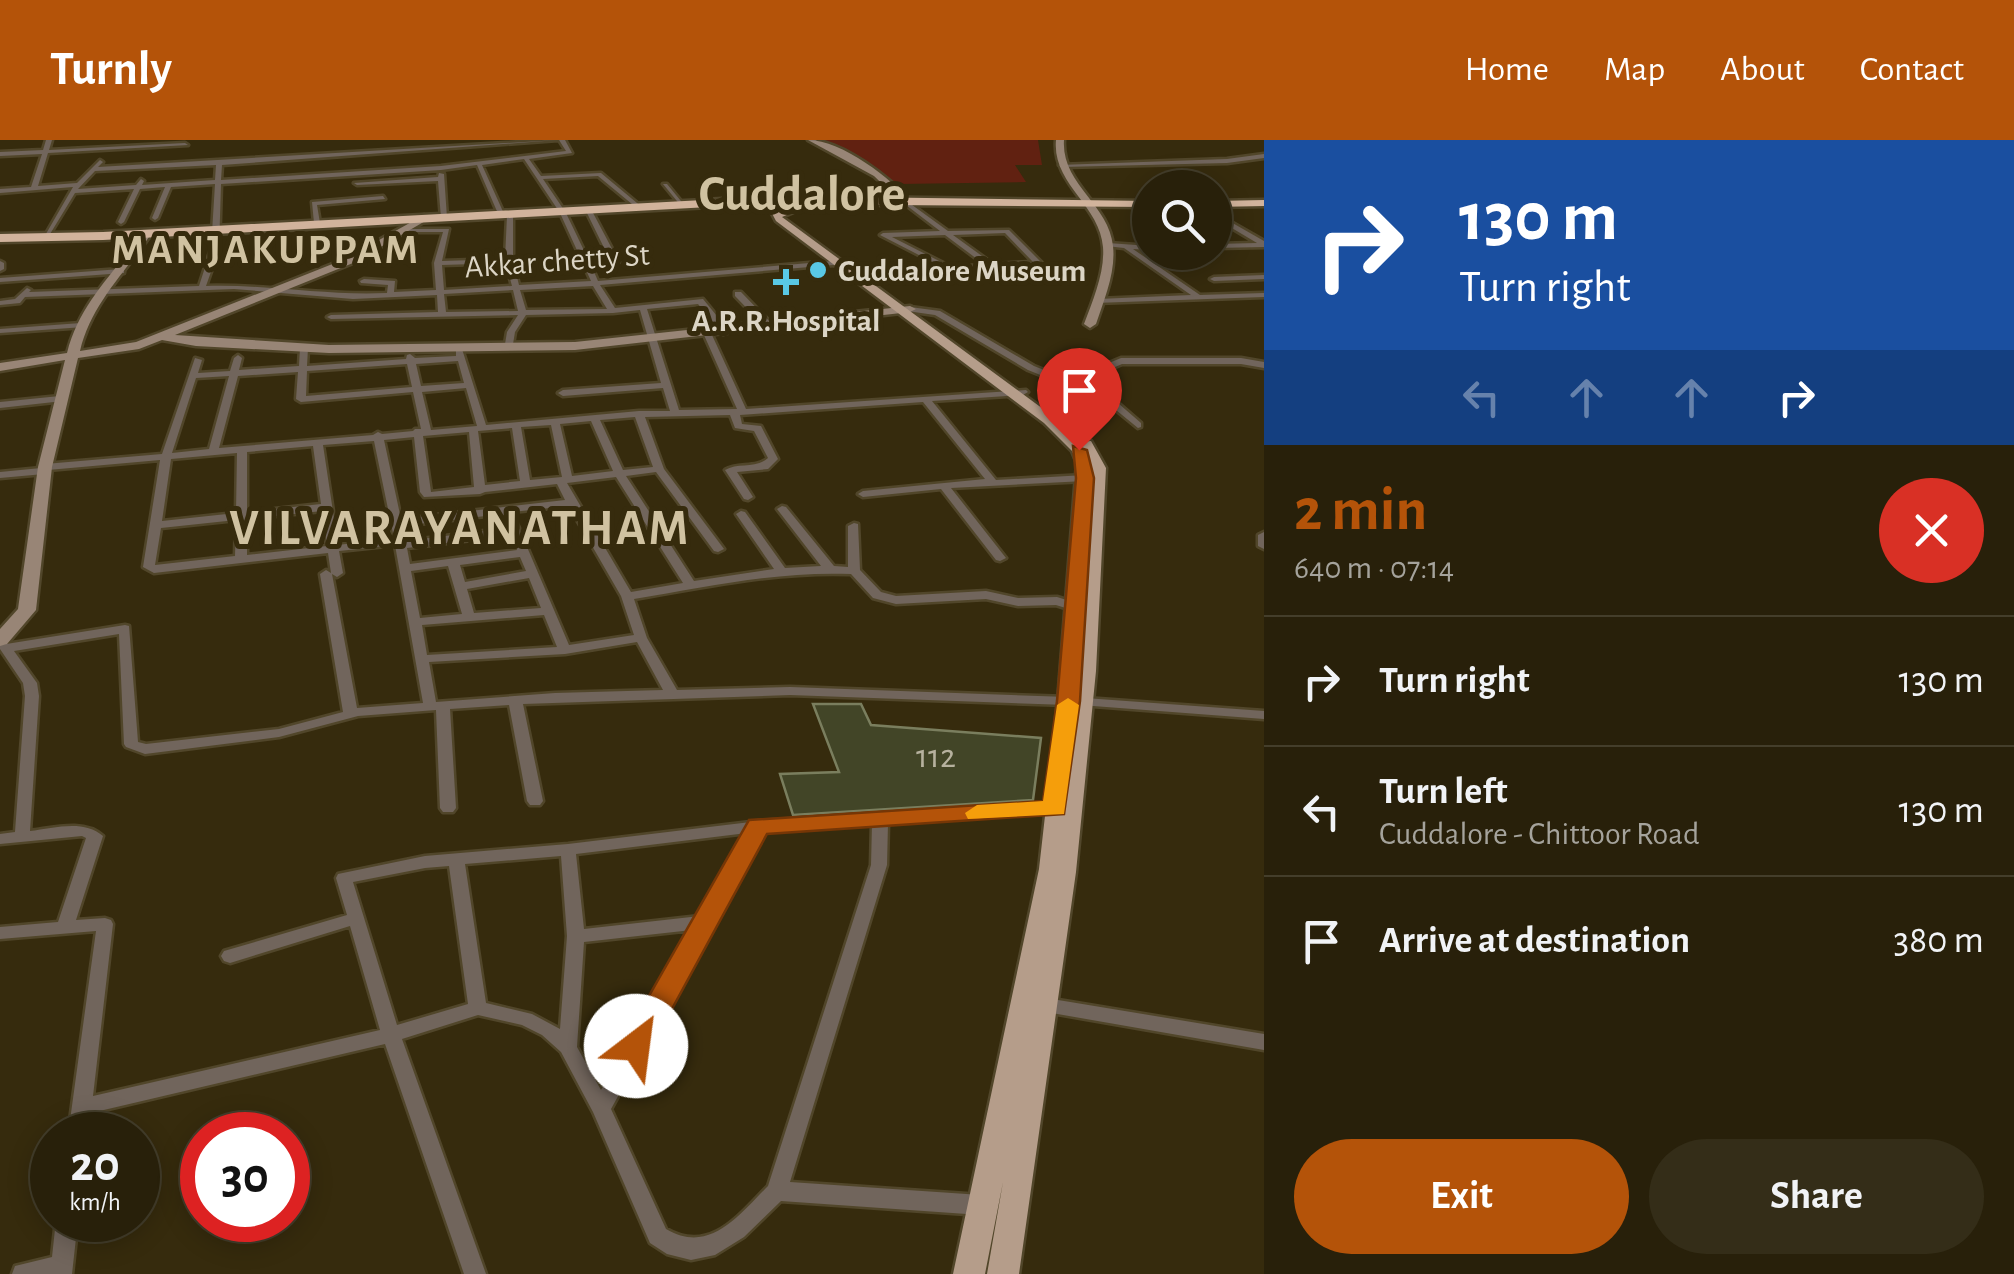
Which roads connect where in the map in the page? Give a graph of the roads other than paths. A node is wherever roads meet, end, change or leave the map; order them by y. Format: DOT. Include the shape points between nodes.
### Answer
graph roads {
  1 [pos="49,140"];
  2 [pos="558,140"];
  3 [pos="813,140"];
  4 [pos="1060,140"];
  5 [pos="185,142"];
  6 [pos="108,148"];
  7 [pos="1238,148"];
  8 [pos="430,149"];
  9 [pos="44,151"];
  10 [pos="0,154"];
  11 [pos="347,155"];
  12 [pos="1261,156"];
  13 [pos="526,158"];
  14 [pos="279,159"];
  15 [pos="219,163"];
  16 [pos="478,164"];
  17 [pos="181,165"];
  18 [pos="1062,165"];
  19 [pos="147,166"];
  20 [pos="96,168"];
  21 [pos="441,168"];
  22 [pos="353,174"];
  23 [pos="280,178"];
  24 [pos="538,178"];
  25 [pos="441,179"];
  26 [pos="356,183"];
  27 [pos="169,186"];
  28 [pos="218,186"];
  29 [pos="665,186"];
  30 [pos="138,187"];
  31 [pos="34,188"];
  32 [pos="76,188"];
  33 [pos="0,191"];
  34 [pos="383,198"];
  35 [pos="726,202"];
  36 [pos="1264,202"];
  37 [pos="907,203"];
  38 [pos="1089,203"];
  39 [pos="1132,203"];
  40 [pos="1232,203"];
  41 [pos="683,205"];
  42 [pos="776,205"];
  43 [pos="640,208"];
  44 [pos="589,211"];
  45 [pos="563,213"];
  46 [pos="506,216"];
  47 [pos="155,218"];
  48 [pos="424,218"];
  49 [pos="122,222"];
  50 [pos="317,223"];
  51 [pos="444,224"];
  52 [pos="1232,225"];
  53 [pos="218,229"];
  54 [pos="409,230"];
  55 [pos="944,232"];
  56 [pos="146,234"];
  57 [pos="0,238"];
  58 [pos="46,238"];
  59 [pos="1108,245"];
  60 [pos="1264,245"];
  61 [pos="1232,246"];
  62 [pos="1127,248"];
  63 [pos="1132,248"];
  64 [pos="509,260"];
  65 [pos="841,262"];
  66 [pos="438,263"];
  67 [pos="586,264"];
  68 [pos="992,267"];
  69 [pos="121,271"];
  70 [pos="1264,278"];
  71 [pos="1214,279"];
  72 [pos="0,280"];
  73 [pos="33,281"];
  74 [pos="364,281"];
  75 [pos="596,284"];
  76 [pos="202,287"];
  77 [pos="518,288"];
  78 [pos="278,290"];
  79 [pos="100,292"];
  80 [pos="438,294"];
  81 [pos="738,294"];
  82 [pos="1264,295"];
  83 [pos="22,296"];
  84 [pos="390,296"];
  85 [pos="1198,297"];
  86 [pos="1098,301"];
  87 [pos="0,303"];
  88 [pos="643,308"];
  89 [pos="906,310"];
  90 [pos="612,311"];
  91 [pos="523,314"];
  92 [pos="442,316"];
  93 [pos="331,317"];
  94 [pos="1090,324"];
  95 [pos="81,325"];
  96 [pos="768,326"];
  97 [pos="0,331"];
  98 [pos="726,332"];
  99 [pos="708,334"];
  100 [pos="160,336"];
  101 [pos="651,340"];
  102 [pos="509,344"];
  103 [pos="407,347"];
  104 [pos="304,348"];
  105 [pos="459,352"];
  106 [pos="72,354"];
  107 [pos="238,358"];
  108 [pos="198,360"];
  109 [pos="411,363"];
  110 [pos="1264,365"];
  111 [pos="0,366"];
  112 [pos="302,369"];
  113 [pos="234,373"];
  114 [pos="192,376"];
  115 [pos="468,385"];
  116 [pos="665,386"];
  117 [pos="419,390"];
  118 [pos="1017,392"];
  119 [pos="1096,394"];
  120 [pos="60,399"];
  121 [pos="927,400"];
  122 [pos="0,405"];
  123 [pos="739,412"];
  124 [pos="639,414"];
  125 [pos="675,414"];
  126 [pos="594,418"];
  127 [pos="578,420"];
  128 [pos="555,421"];
  129 [pos="516,425"];
  130 [pos="1138,425"];
  131 [pos="478,428"];
  132 [pos="422,431"];
  133 [pos="378,434"];
  134 [pos="317,441"];
  135 [pos="242,448"];
  136 [pos="213,452"];
  137 [pos="166,456"];
  138 [pos="659,468"];
  139 [pos="45,469"];
  140 [pos="619,473"];
  141 [pos="0,475"];
  142 [pos="1092,478"];
  143 [pos="564,480"];
  144 [pos="990,483"];
  145 [pos="526,485"];
  146 [pos="945,488"];
  147 [pos="480,491"];
  148 [pos="863,494"];
  149 [pos="748,497"];
  150 [pos="572,502"];
  151 [pos="326,507"];
  152 [pos="782,509"];
  153 [pos="506,510"];
  154 [pos="741,514"];
  155 [pos="239,515"];
  156 [pos="398,523"];
  157 [pos="154,525"];
  158 [pos="854,526"];
  159 [pos="515,531"];
  160 [pos="1264,535"];
  161 [pos="401,543"];
  162 [pos="1264,546"];
  163 [pos="332,549"];
  164 [pos="718,550"];
  165 [pos="524,552"];
  166 [pos="1000,558"];
  167 [pos="241,560"];
  168 [pos="453,562"];
  169 [pos="408,568"];
  170 [pos="829,568"];
  171 [pos="854,570"];
  172 [pos="783,573"];
  173 [pos="532,574"];
  174 [pos="461,586"];
  175 [pos="691,586"];
  176 [pos="627,596"];
  177 [pos="1075,607"];
  178 [pos="547,611"];
  179 [pos="469,618"];
  180 [pos="414,622"];
  181 [pos="641,638"];
  182 [pos="3,644"];
  183 [pos="565,650"];
  184 [pos="421,659"];
  185 [pos="670,692"];
  186 [pos="1077,696"];
  187 [pos="515,700"];
  188 [pos="436,706"];
  189 [pos="1264,714"];
  190 [pos="351,715"];
  191 [pos="534,801"];
  192 [pos="448,808"];
  193 [pos="1055,808"];
  194 [pos="880,819"];
  195 [pos="758,826"];
  196 [pos="22,836"];
  197 [pos="0,839"];
  198 [pos="568,850"];
  199 [pos="456,859"];
  200 [pos="356,918"];
  201 [pos="707,922"];
  202 [pos="66,928"];
  203 [pos="0,933"];
  204 [pos="576,936"];
  205 [pos="230,956"];
  206 [pos="1046,1005"];
  207 [pos="478,1008"];
  208 [pos="392,1035"];
  209 [pos="1264,1042"];
  210 [pos="568,1047"];
  211 [pos="82,1107"];
  212 [pos="601,1109"];
  213 [pos="81,1112"];
  214 [pos="777,1190"];
  215 [pos="982,1205"];
  216 [pos="65,1242"];
  217 [pos="61,1270"];
  218 [pos="23,1274"];
  219 [pos="475,1274"];
  220 [pos="968,1274"];
  221 [pos="1003,1274"];
  1 -- 9 [label="street"];
  2 -- 8 [label="street"];
  2 -- 13 [label="street" via="570,152"];
  3 -- 37 [label="street" via="870,170"];
  4 -- 18 [label="street"];
  5 -- 6 [label="street"];
  5 -- 17 [label="street"];
  6 -- 9 [label="street"];
  6 -- 20 [label="street"];
  7 -- 12 [label="street"];
  8 -- 11 [label="street"];
  8 -- 21 [label="street"];
  9 -- 10 [label="street"];
  9 -- 31 [label="street"];
  11 -- 14 [label="street"];
  11 -- 22 [label="street"];
  12 -- 18 [label="street"];
  13 -- 16 [label="street"];
  13 -- 24 [label="street"];
  14 -- 15 [label="street"];
  14 -- 23 [label="street"];
  15 -- 17 [label="street"];
  15 -- 28 [label="street"];
  16 -- 21 [label="street"];
  16 -- 46 [label="street"];
  17 -- 19 [label="street"];
  18 -- 38 [label="street"];
  19 -- 20 [label="street"];
  19 -- 30 [label="street"];
  20 -- 32 [label="street"];
  21 -- 22 [label="street"];
  21 -- 25 [label="street"];
  22 -- 23 [label="street"];
  22 -- 26 [label="street"];
  23 -- 28 [label="street"];
  24 -- 43 [label="street" via="600,174"];
  24 -- 45 [label="street"];
  25 -- 26 [label="street"];
  25 -- 51 [label="street"];
  26 -- 28 [label="street"];
  27 -- 28 [label="street"];
  27 -- 30 [label="street"];
  27 -- 47 [label="street"];
  28 -- 53 [label="street"];
  29 -- 41 [label="street"];
  30 -- 32 [label="street"];
  30 -- 49 [label="street"];
  31 -- 32 [label="street"];
  31 -- 33 [label="street"];
  32 -- 58 [label="street"];
  34 -- 50 [label="street" via="314,203"];
  35 -- 41 [label="highway"];
  35 -- 42 [label="highway"];
  35 -- 42 [label="highway"];
  36 -- 40 [label="highway"];
  37 -- 38 [label="highway"];
  37 -- 42 [label="highway"];
  37 -- 42 [label="highway"];
  37 -- 55 [label="street"];
  38 -- 39 [label="highway"];
  38 -- 59 [label="street"];
  41 -- 43 [label="highway"];
  42 -- 65 [label="main road"];
  43 -- 44 [label="highway"];
  44 -- 45 [label="highway"];
  44 -- 67 [label="street" via="614,262"];
  45 -- 46 [label="highway"];
  45 -- 67 [label="street"];
  46 -- 51 [label="highway"];
  46 -- 64 [label="street"];
  48 -- 50 [label="highway"];
  48 -- 51 [label="highway"];
  48 -- 54 [label="street"];
  50 -- 53 [label="highway"];
  51 -- 54 [label="street"];
  51 -- 66 [label="street"];
  52 -- 60 [label="street"];
  53 -- 56 [label="highway"];
  53 -- 76 [label="street"];
  54 -- 78 [label="street"];
  55 -- 68 [label="street"];
  55 -- 68 [label="street" via="1011,232 1039,264"];
  55 -- 68 [label="street" via="883,234 948,268"];
  56 -- 58 [label="highway"];
  56 -- 69 [label="street"];
  57 -- 58 [label="highway"];
  59 -- 62 [label="street"];
  59 -- 86 [label="street"];
  60 -- 61 [label="street"];
  62 -- 63 [label="street"];
  62 -- 85 [label="street"];
  64 -- 66 [label="street"];
  64 -- 77 [label="street"];
  65 -- 75 [label="street, Akkar chetty St"];
  65 -- 89 [label="main road"];
  66 -- 80 [label="street"];
  67 -- 75 [label="street"];
  69 -- 72 [label="street"];
  69 -- 79 [label="street"];
  70 -- 71 [label="street"];
  73 -- 83 [label="street"];
  74 -- 84 [label="street" via="392,283"];
  75 -- 77 [label="street, Akkar chetty St"];
  75 -- 90 [label="street"];
  76 -- 78 [label="street, Akkar chetty St"];
  76 -- 79 [label="street, Akkar chetty St"];
  77 -- 80 [label="street, Akkar chetty St"];
  77 -- 91 [label="street"];
  78 -- 84 [label="street, Akkar chetty St"];
  78 -- 100 [label="street"];
  79 -- 83 [label="street, Akkar chetty St"];
  79 -- 95 [label="street"];
  80 -- 84 [label="street, Akkar chetty St"];
  80 -- 92 [label="street"];
  81 -- 96 [label="street"];
  82 -- 85 [label="street"];
  83 -- 87 [label="street, Akkar chetty St"];
  85 -- 86 [label="street"];
  86 -- 94 [label="street"];
  88 -- 90 [label="street"];
  88 -- 98 [label="street" via="700,301"];
  88 -- 101 [label="street"];
  89 -- 96 [label="street"];
  89 -- 118 [label="main road"];
  89 -- 119 [label="street" via="937,313 1030,368"];
  90 -- 91 [label="street"];
  91 -- 92 [label="street"];
  91 -- 102 [label="street"];
  92 -- 93 [label="street"];
  95 -- 97 [label="street"];
  95 -- 106 [label="street"];
  96 -- 98 [label="street"];
  98 -- 99 [label="street"];
  99 -- 101 [label="street"];
  99 -- 123 [label="street"];
  100 -- 104 [label="street"];
  100 -- 106 [label="street"];
  101 -- 102 [label="street"];
  101 -- 116 [label="street"];
  102 -- 105 [label="street"];
  103 -- 104 [label="street"];
  103 -- 105 [label="street"];
  103 -- 109 [label="street"];
  104 -- 112 [label="street"];
  105 -- 109 [label="street"];
  105 -- 115 [label="street"];
  106 -- 111 [label="street"];
  106 -- 120 [label="street"];
  107 -- 113 [label="street"];
  108 -- 114 [label="street"];
  109 -- 112 [label="street"];
  109 -- 117 [label="street"];
  110 -- 119 [label="street" via="1120,361"];
  112 -- 113 [label="street"];
  112 -- 117 [label="street" via="301,399"];
  113 -- 114 [label="street"];
  113 -- 136 [label="street"];
  114 -- 137 [label="street"];
  115 -- 117 [label="street"];
  115 -- 131 [label="street"];
  116 -- 125 [label="street"];
  116 -- 127 [label="street" via="560,389"];
  117 -- 132 [label="street"];
  118 -- 121 [label="street"];
  118 -- 142 [label="main road" via="1079,450"];
  119 -- 130 [label="street"];
  120 -- 122 [label="street"];
  120 -- 139 [label="street"];
  121 -- 123 [label="street"];
  121 -- 144 [label="street"];
  123 -- 125 [label="street"];
  123 -- 149 [label="street" via="738,426 758,428 773,460 730,470"];
  124 -- 125 [label="street"];
  124 -- 126 [label="street"];
  124 -- 138 [label="street"];
  126 -- 127 [label="street"];
  126 -- 140 [label="street"];
  127 -- 128 [label="street"];
  128 -- 129 [label="street"];
  128 -- 143 [label="street"];
  129 -- 131 [label="street"];
  129 -- 145 [label="street"];
  131 -- 132 [label="street"];
  131 -- 147 [label="street"];
  132 -- 133 [label="street"];
  132 -- 147 [label="street" via="425,492"];
  133 -- 134 [label="street"];
  133 -- 156 [label="street"];
  134 -- 135 [label="street"];
  134 -- 151 [label="street"];
  135 -- 136 [label="street"];
  135 -- 155 [label="street"];
  136 -- 137 [label="street"];
  137 -- 139 [label="street"];
  137 -- 157 [label="street"];
  138 -- 140 [label="street"];
  138 -- 164 [label="street"];
  139 -- 141 [label="street"];
  139 -- 182 [label="street" via="27,610"];
  140 -- 143 [label="street"];
  140 -- 175 [label="street"];
  142 -- 144 [label="street"];
  142 -- 177 [label="main road"];
  142 -- 186 [label="main road"];
  143 -- 145 [label="street"];
  143 -- 150 [label="street"];
  144 -- 146 [label="street"];
  145 -- 147 [label="street"];
  146 -- 148 [label="street"];
  146 -- 166 [label="street"];
  150 -- 153 [label="street"];
  150 -- 176 [label="street"];
  151 -- 155 [label="street"];
  151 -- 163 [label="street"];
  152 -- 170 [label="street"];
  153 -- 156 [label="street"];
  153 -- 159 [label="street"];
  154 -- 172 [label="street"];
  155 -- 157 [label="street"];
  155 -- 167 [label="street"];
  156 -- 161 [label="street"];
  157 -- 167 [label="street" via="149,567"];
  158 -- 171 [label="street"];
  159 -- 161 [label="street"];
  159 -- 165 [label="street"];
  160 -- 162 [label="street"];
  161 -- 163 [label="street"];
  161 -- 169 [label="street"];
  163 -- 167 [label="street"];
  163 -- 190 [label="street"];
  165 -- 168 [label="street"];
  165 -- 173 [label="street"];
  168 -- 169 [label="street"];
  168 -- 174 [label="street"];
  169 -- 180 [label="street"];
  170 -- 171 [label="street"];
  170 -- 172 [label="street"];
  171 -- 177 [label="street" via="877,595 896,600 986,595"];
  172 -- 175 [label="street"];
  173 -- 174 [label="street"];
  173 -- 178 [label="street"];
  174 -- 179 [label="street"];
  175 -- 176 [label="street"];
  176 -- 181 [label="street"];
  177 -- 186 [label="main road"];
  178 -- 179 [label="street"];
  178 -- 183 [label="street"];
  179 -- 180 [label="street"];
  180 -- 184 [label="street"];
  181 -- 183 [label="street"];
  181 -- 185 [label="street"];
  182 -- 190 [label="street" via="126,629 136,749 279,733"];
  182 -- 196 [label="street" via="32,696"];
  183 -- 184 [label="street"];
  184 -- 188 [label="street"];
  185 -- 186 [label="street"];
  185 -- 187 [label="street"];
  186 -- 189 [label="street"];
  186 -- 193 [label="main road"];
  186 -- 206 [label="main road" via="1065,884"];
  187 -- 188 [label="street"];
  187 -- 191 [label="street"];
  188 -- 190 [label="street"];
  188 -- 192 [label="street"];
  193 -- 194 [label="street"];
  193 -- 215 [label="main road" via="1051,869"];
  194 -- 195 [label="street"];
  194 -- 214 [label="street" via="879,865"];
  195 -- 198 [label="street"];
  195 -- 201 [label="street"];
  196 -- 197 [label="street"];
  196 -- 202 [label="street" via="95,836"];
  198 -- 199 [label="street"];
  198 -- 204 [label="street"];
  199 -- 200 [label="street" via="344,878"];
  199 -- 207 [label="street"];
  200 -- 205 [label="street"];
  200 -- 208 [label="street"];
  201 -- 204 [label="street"];
  201 -- 212 [label="street"];
  202 -- 203 [label="street"];
  202 -- 211 [label="street" via="104,924"];
  204 -- 210 [label="street"];
  206 -- 209 [label="street"];
  206 -- 221 [label="main road"];
  207 -- 208 [label="street"];
  207 -- 210 [label="street" via="526,1019"];
  208 -- 211 [label="street"];
  208 -- 219 [label="street"];
  210 -- 212 [label="street"];
  211 -- 213 [label="street"];
  212 -- 214 [label="street" via="658,1236 672,1250 690,1256 709,1252"];
  214 -- 215 [label="street"];
  215 -- 220 [label="main road"];
  216 -- 217 [label="street"];
  217 -- 218 [label="street"];
}
